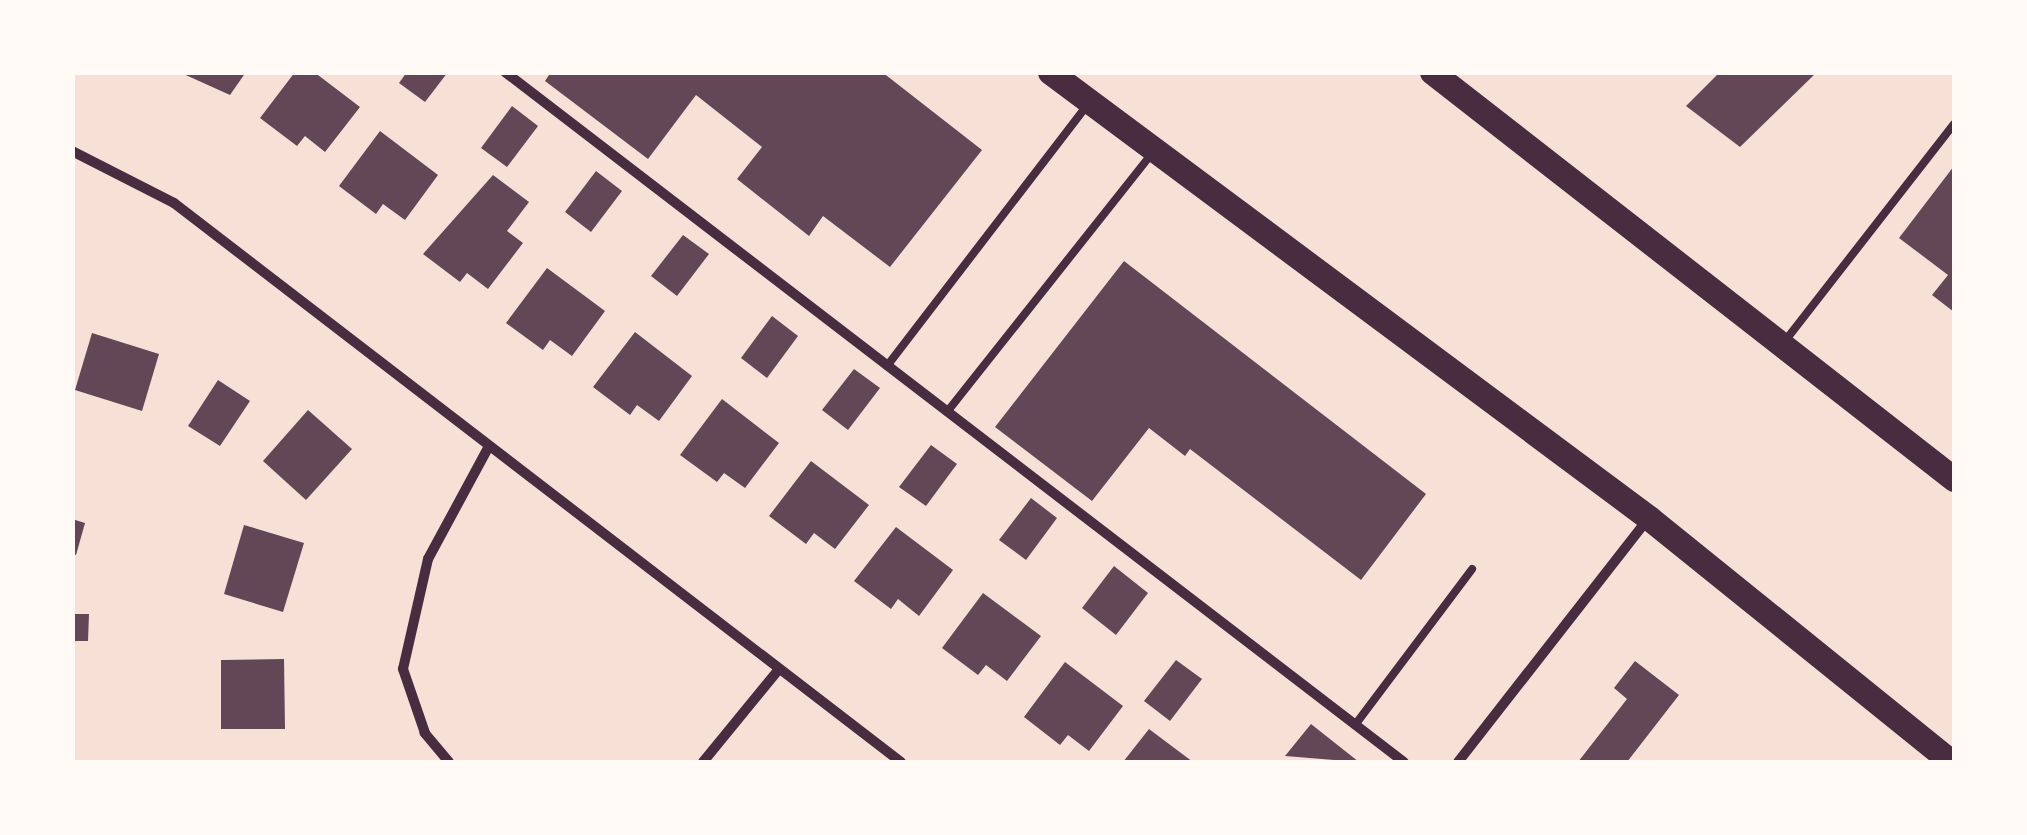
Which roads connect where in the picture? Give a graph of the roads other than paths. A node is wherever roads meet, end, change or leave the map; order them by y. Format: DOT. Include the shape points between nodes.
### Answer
graph roads {
  1 [pos="505,72"];
  2 [pos="1050,72"];
  3 [pos="1432,72"];
  4 [pos="1090,102"];
  5 [pos="1954,124"];
  6 [pos="72,150"];
  7 [pos="1154,150"];
  8 [pos="1782,344"];
  9 [pos="887,366"];
  10 [pos="947,412"];
  11 [pos="488,448"];
  12 [pos="1954,478"];
  13 [pos="1649,518"];
  14 [pos="1472,569"];
  15 [pos="779,669"];
  16 [pos="1355,725"];
  17 [pos="1948,754"];
  18 [pos="449,762"];
  19 [pos="703,762"];
  20 [pos="902,762"];
  21 [pos="1404,762"];
  22 [pos="1458,762"];
  1 -- 9 [label="street"];
  2 -- 4 [label="main road"];
  3 -- 8 [label="main road"];
  4 -- 7 [label="main road"];
  4 -- 9 [label="lane"];
  5 -- 8 [label="lane"];
  6 -- 11 [label="street" via="174,204"];
  7 -- 10 [label="lane"];
  7 -- 13 [label="main road"];
  8 -- 12 [label="main road"];
  9 -- 10 [label="street"];
  10 -- 16 [label="street"];
  11 -- 15 [label="street"];
  11 -- 18 [label="street" via="428,559 404,670 425,733"];
  13 -- 17 [label="main road"];
  13 -- 22 [label="street"];
  14 -- 16 [label="lane"];
  15 -- 19 [label="street"];
  15 -- 20 [label="street"];
  16 -- 21 [label="street"];
}
